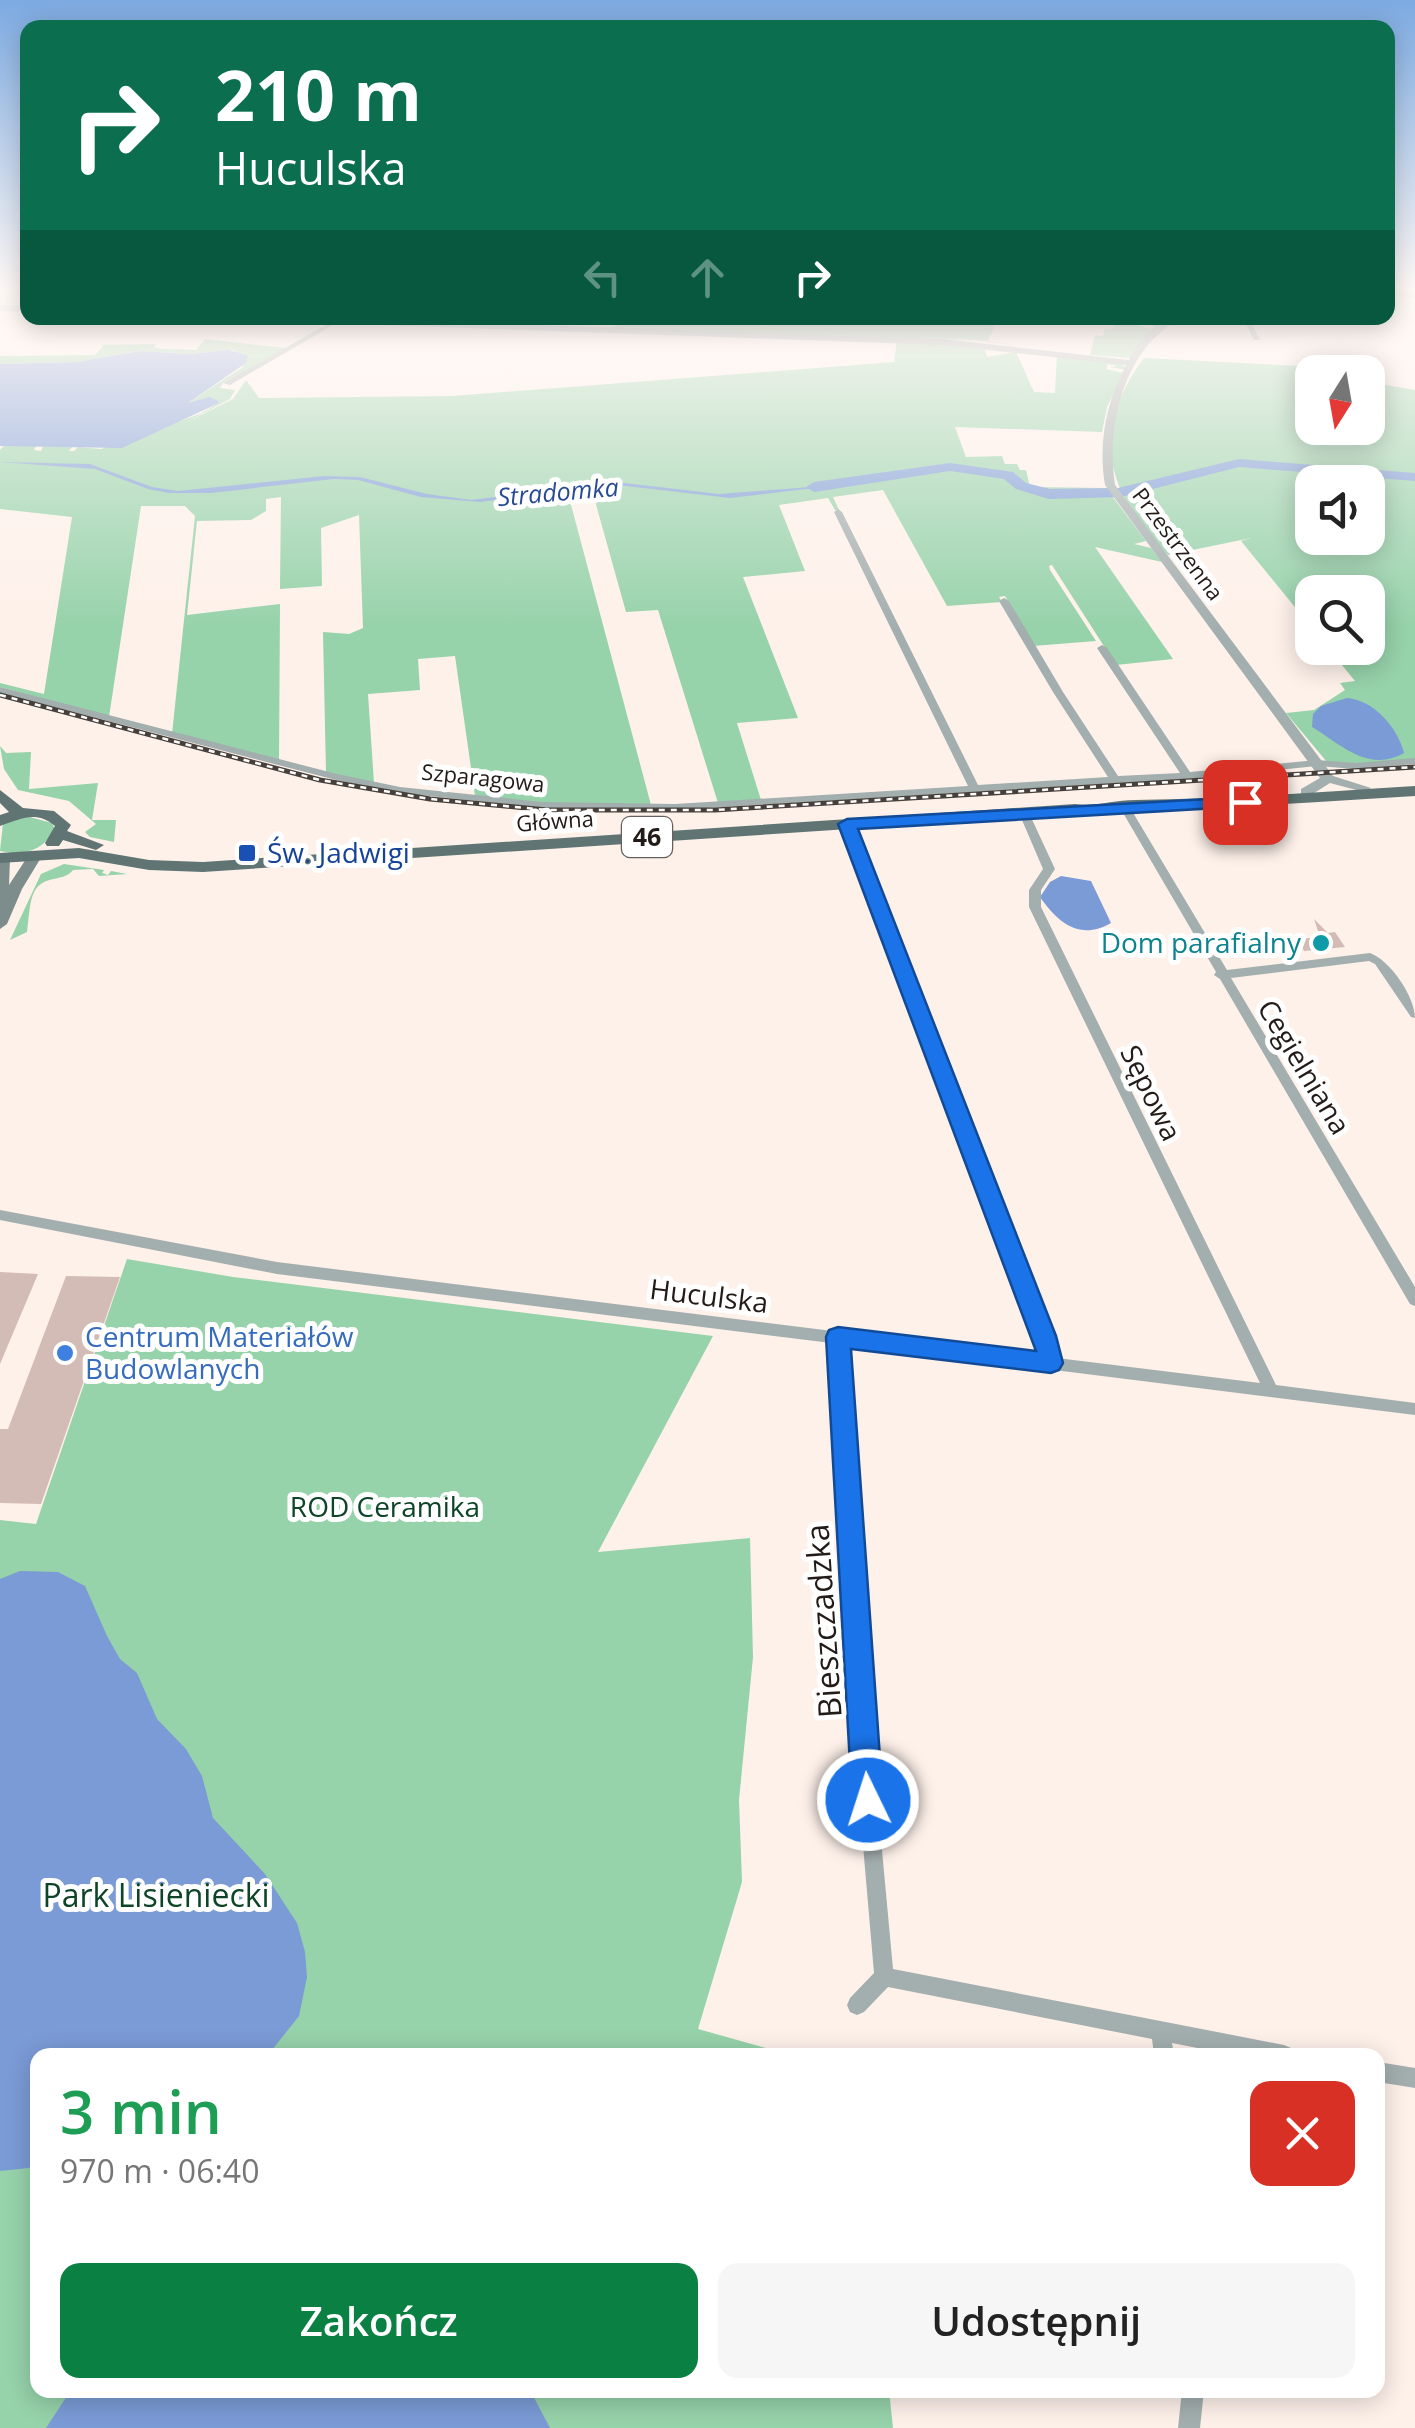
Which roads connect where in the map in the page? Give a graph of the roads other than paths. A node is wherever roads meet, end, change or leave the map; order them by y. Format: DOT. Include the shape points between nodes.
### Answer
graph roads {
  1 [pos="1116,402"];
  2 [pos="838,512"];
  3 [pos="1004,601"];
  4 [pos="1102,648"];
  5 [pos="0,690"];
  6 [pos="1415,762"];
  7 [pos="1317,763"];
  8 [pos="1187,776"];
  9 [pos="1328,779"];
  10 [pos="1115,780"];
  11 [pos="1364,788"];
  12 [pos="1415,788"];
  13 [pos="975,790"];
  14 [pos="1306,792"];
  15 [pos="0,794"];
  16 [pos="1159,804"];
  17 [pos="1124,806"];
  18 [pos="18,812"];
  19 [pos="1024,813"];
  20 [pos="0,821"];
  21 [pos="847,824"];
  22 [pos="60,834"];
  23 [pos="35,856"];
  24 [pos="218,864"];
  25 [pos="2,866"];
  26 [pos="7,899"];
  27 [pos="0,924"];
  28 [pos="1220,976"];
  29 [pos="1415,1014"];
  30 [pos="0,1214"];
  31 [pos="1415,1300"];
  32 [pos="838,1337"];
  33 [pos="1051,1363"];
  34 [pos="1272,1393"];
  35 [pos="1415,1410"];
  36 [pos="884,1978"];
  37 [pos="858,2005"];
  38 [pos="1161,2032"];
  39 [pos="1163,2048"];
  40 [pos="1247,2048"];
  41 [pos="1385,2073"];
  42 [pos="1415,2078"];
  43 [pos="1191,2398"];
  44 [pos="1189,2428"];
  1 -- 7 [label="street, Przestrzenna" via="1106,426 1110,486"];
  2 -- 13 [label="street"];
  3 -- 10 [label="street"];
  4 -- 8 [label="street"];
  5 -- 13 [label="street, Szparagowa" via="336,777 511,802 675,807"];
  6 -- 7 [label="street, Szparagowa"];
  7 -- 8 [label="street, Szparagowa"];
  7 -- 9 [label="street, Przestrzenna"];
  8 -- 10 [label="street, Szparagowa"];
  9 -- 11 [label="street"];
  9 -- 14 [label="street"];
  10 -- 13 [label="street, Szparagowa"];
  11 -- 12 [label="main road, Główna / 46"];
  11 -- 14 [label="main road, Główna / 46"];
  12 -- 16 [label="main road, Główna / 46"];
  14 -- 16 [label="main road, Główna / 46"];
  15 -- 18 [label="main road, 46"];
  16 -- 17 [label="main road, Główna / 46"];
  17 -- 19 [label="main road, Główna / 46"];
  17 -- 28 [label="street, Cegielniana"];
  18 -- 20 [label="main road"];
  18 -- 22 [label="main road, 46" via="56,817"];
  19 -- 21 [label="main road, Główna / 46"];
  19 -- 34 [label="street, Sępowa" via="1049,869 1035,890 1035,907"];
  21 -- 24 [label="main road, Główna / 46"];
  21 -- 33 [label="street"];
  22 -- 23 [label="main road"];
  22 -- 24 [label="main road, Główna / 46"];
  23 -- 24 [label="main road, Główna / 46"];
  23 -- 25 [label="main road, 46"];
  23 -- 26 [label="main road"];
  25 -- 26 [label="main road"];
  26 -- 27 [label="main road"];
  28 -- 29 [label="street" via="1370,957"];
  28 -- 31 [label="street, Cegielniana"];
  30 -- 32 [label="street, Huculska" via="277,1268"];
  32 -- 33 [label="street, Huculska"];
  32 -- 36 [label="street, Bieszczadzka"];
  33 -- 34 [label="street, Huculska"];
  34 -- 35 [label="street, Huculska"];
  36 -- 37 [label="street"];
  36 -- 38 [label="street"];
  38 -- 39 [label="street"];
  38 -- 40 [label="street"];
  41 -- 42 [label="street"];
  43 -- 44 [label="street"];
}
